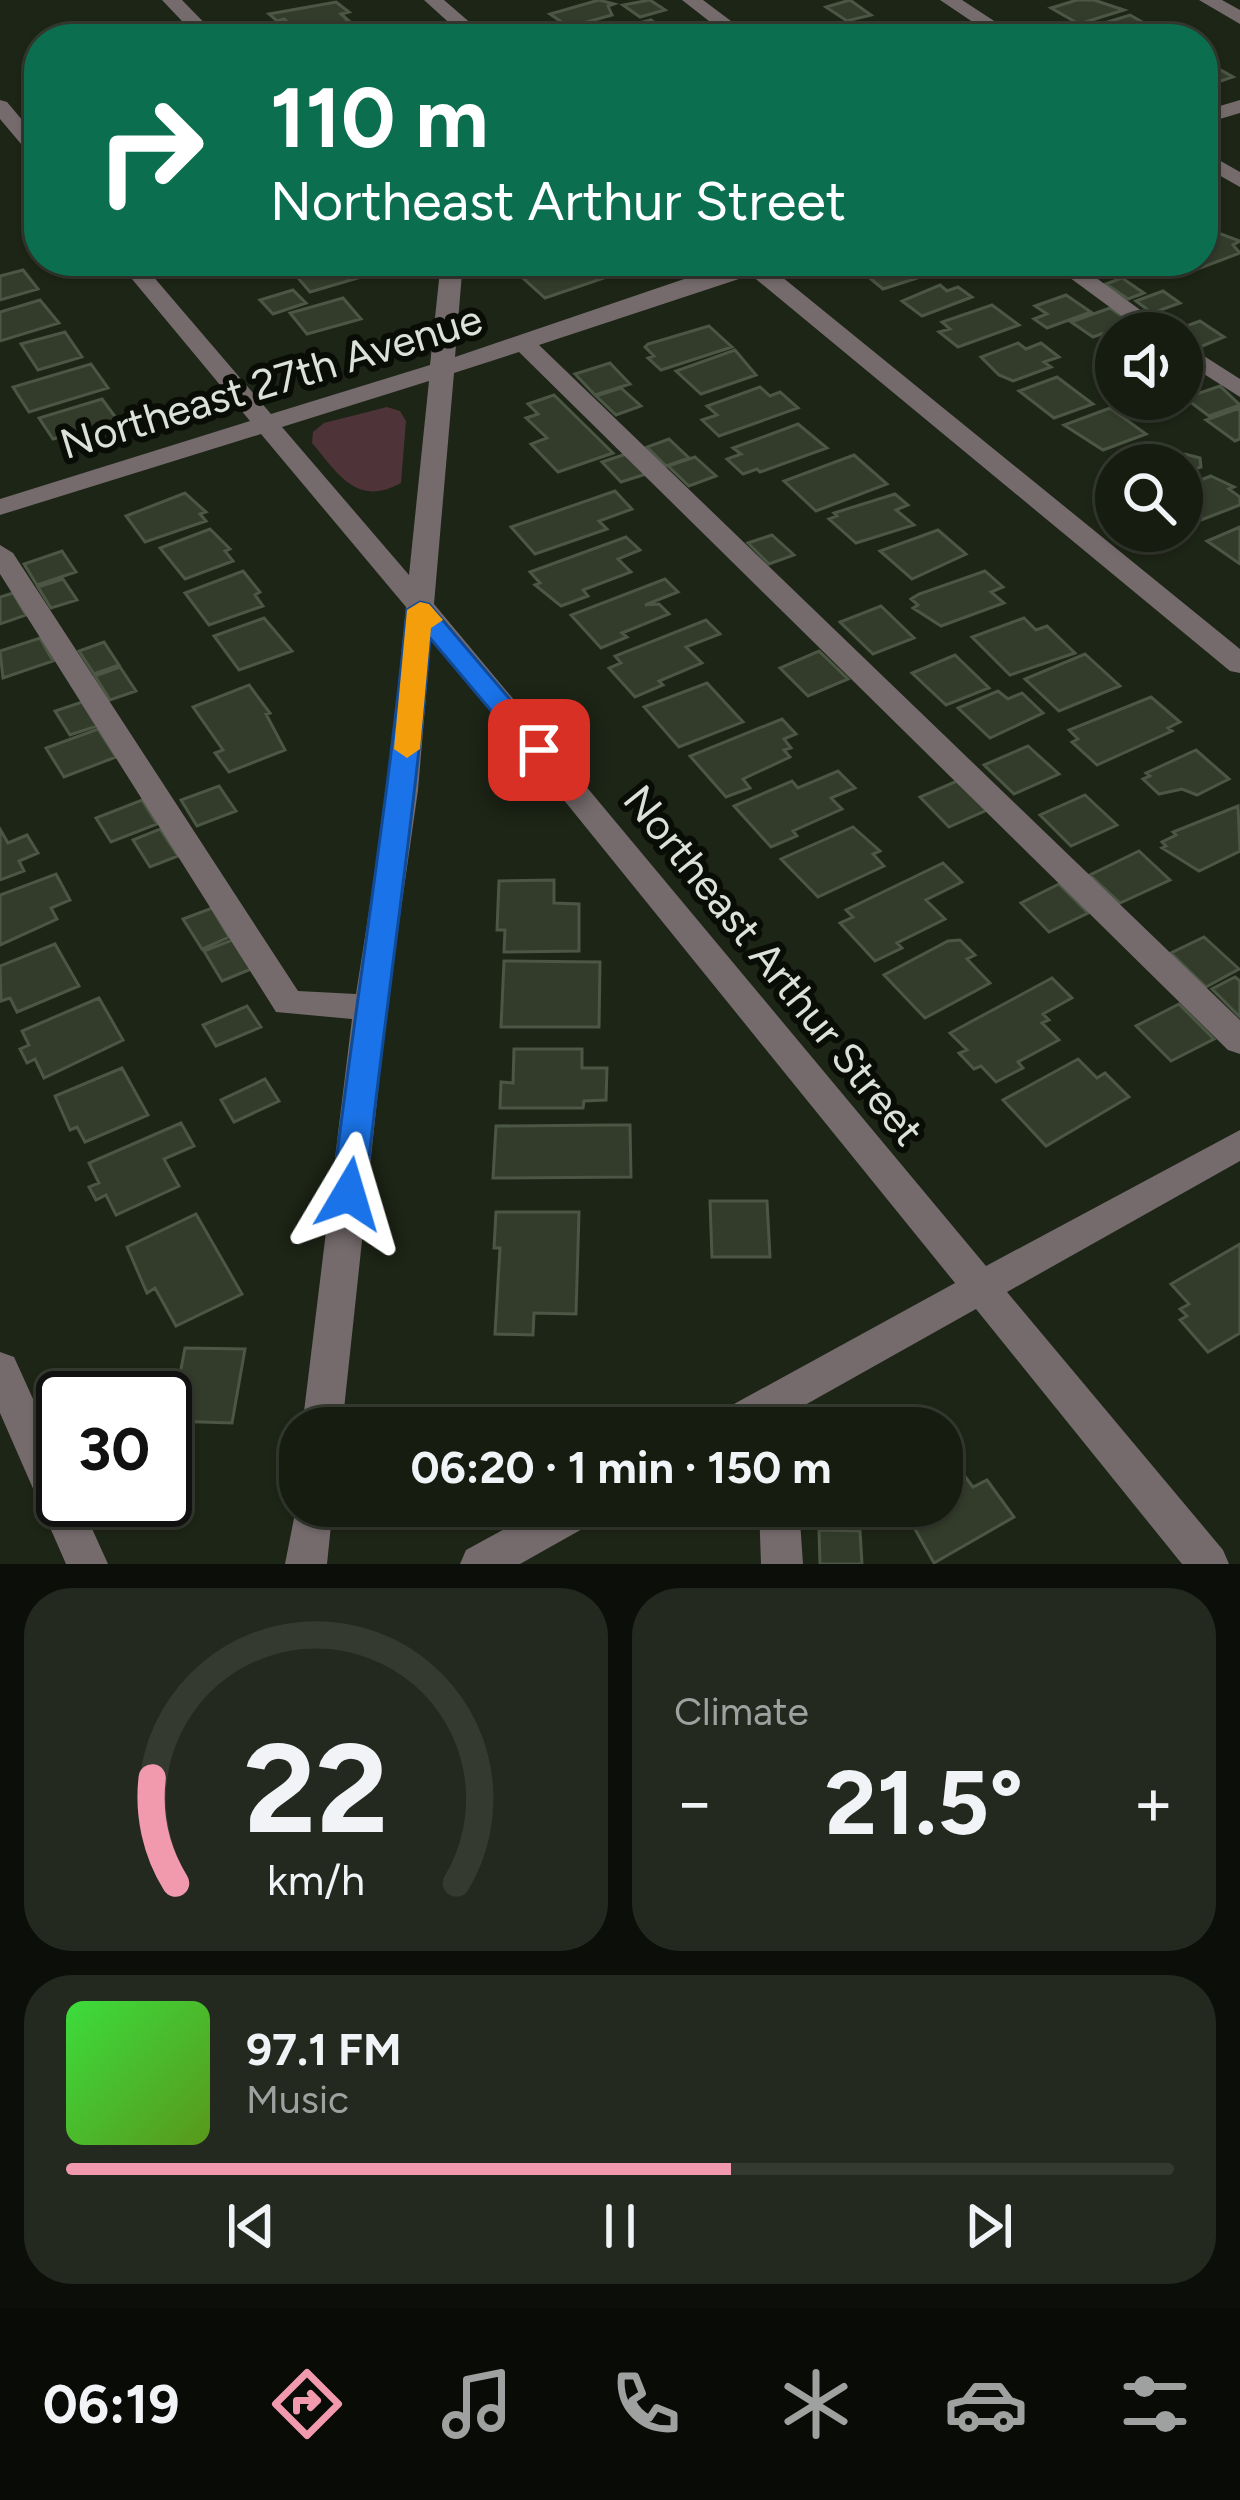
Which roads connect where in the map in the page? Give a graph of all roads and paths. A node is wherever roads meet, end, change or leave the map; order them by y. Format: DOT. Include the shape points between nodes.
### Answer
graph roads {
  1 [pos="171,0"];
  2 [pos="434,0"];
  3 [pos="691,0"];
  4 [pos="949,0"];
  5 [pos="1208,0"];
  6 [pos="1240,18"];
  7 [pos="195,24"];
  8 [pos="460,24"];
  9 [pos="725,24"];
  10 [pos="988,24"];
  11 [pos="0,106"];
  12 [pos="24,135"];
  13 [pos="140,276"];
  14 [pos="451,276"];
  15 [pos="718,276"];
  16 [pos="773,276"];
  17 [pos="1079,276"];
  18 [pos="1130,312"];
  19 [pos="523,342"];
  20 [pos="1203,364"];
  21 [pos="442,369"];
  22 [pos="1240,390"];
  23 [pos="263,425"];
  24 [pos="0,507"];
  25 [pos="0,553"];
  26 [pos="420,610"];
  27 [pos="1240,664"];
  28 [pos="370,1007"];
  29 [pos="1240,1041"];
  30 [pos="1240,1144"];
  31 [pos="981,1288"];
  32 [pos="0,1369"];
  33 [pos="324,1407"];
  34 [pos="788,1407"];
  35 [pos="310,1527"];
  36 [pos="548,1527"];
  37 [pos="780,1527"];
  38 [pos="87,1564"];
  39 [pos="306,1564"];
  40 [pos="481,1564"];
  41 [pos="782,1564"];
  42 [pos="1208,1564"];
  1 -- 7 [label="street"];
  2 -- 8 [label="street"];
  3 -- 9 [label="street"];
  4 -- 10 [label="street"];
  5 -- 6 [label="street"];
  11 -- 12 [label="street"];
  13 -- 23 [label="street, Northeast Arthur Street"];
  14 -- 21 [label="street"];
  15 -- 19 [label="street, Northeast 27th Avenue"];
  16 -- 27 [label="street"];
  17 -- 18 [label="street"];
  19 -- 21 [label="street, Northeast 27th Avenue"];
  19 -- 29 [label="street"];
  20 -- 22 [label="street"];
  21 -- 23 [label="street, Northeast 27th Avenue"];
  21 -- 26 [label="street"];
  23 -- 24 [label="street, Northeast 27th Avenue"];
  23 -- 26 [label="street, Northeast Arthur Street"];
  25 -- 28 [label="street" via="288,1003"];
  26 -- 28 [label="street"];
  26 -- 31 [label="street, Northeast Arthur Street"];
  28 -- 33 [label="street"];
  30 -- 31 [label="street"];
  31 -- 34 [label="street"];
  31 -- 42 [label="street, Northeast Arthur Street"];
  32 -- 38 [label="street"];
  35 -- 39 [label="street"];
  36 -- 40 [label="street"];
  37 -- 41 [label="street"];
}
